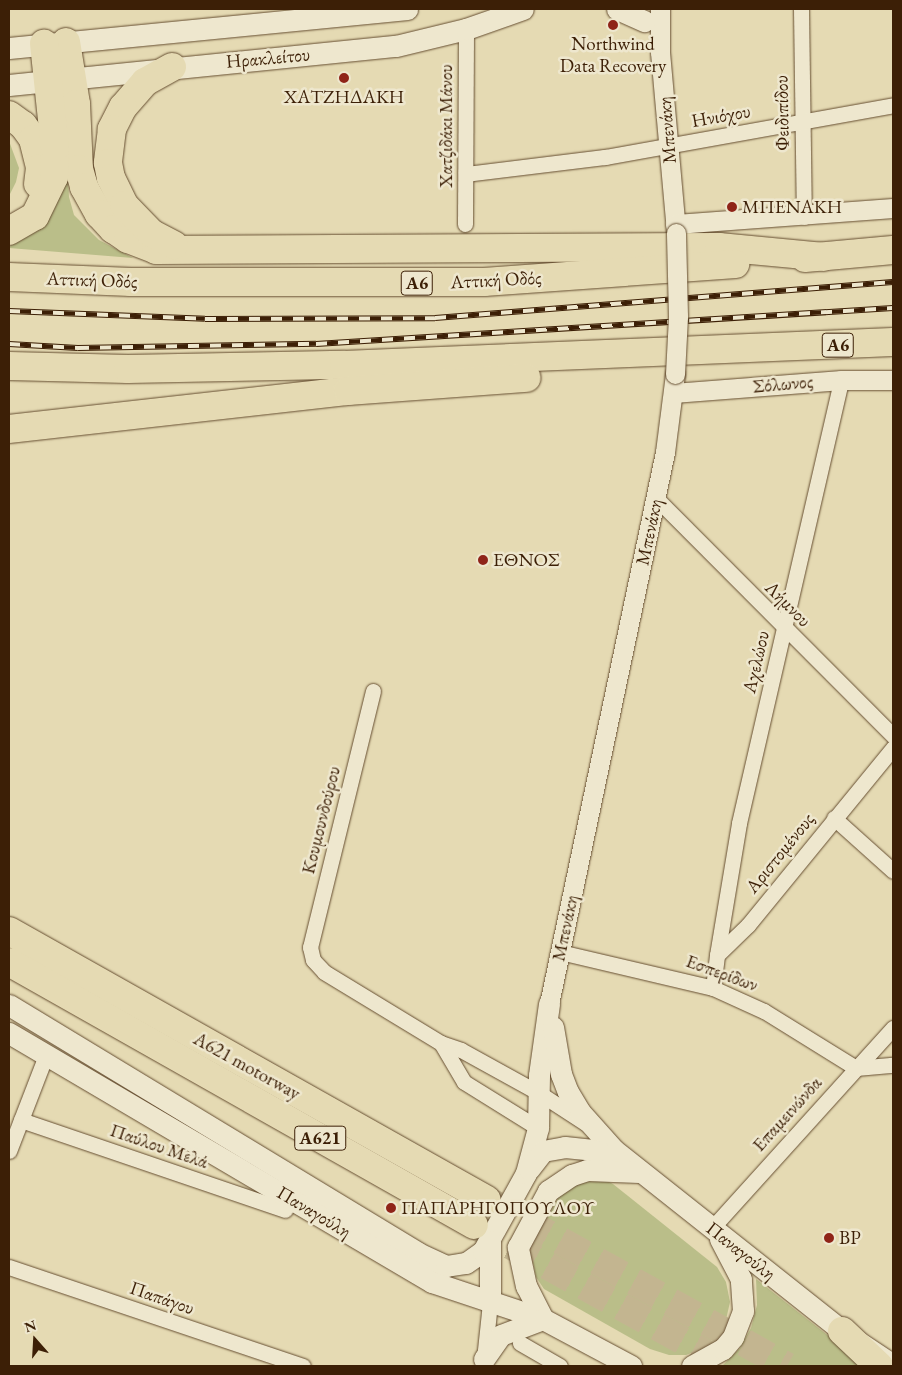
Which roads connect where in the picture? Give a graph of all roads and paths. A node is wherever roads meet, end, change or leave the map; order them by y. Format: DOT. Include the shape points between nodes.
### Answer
graph roads {
  1 [pos="407,9"];
  2 [pos="523,9"];
  3 [pos="617,9"];
  4 [pos="801,9"];
  5 [pos="648,13"];
  6 [pos="295,15"];
  7 [pos="466,28"];
  8 [pos="55,43"];
  9 [pos="9,48"];
  10 [pos="172,67"];
  11 [pos="60,80"];
  12 [pos="9,85"];
  13 [pos="893,105"];
  14 [pos="9,115"];
  15 [pos="802,122"];
  16 [pos="668,146"];
  17 [pos="466,174"];
  18 [pos="893,208"];
  19 [pos="804,217"];
  20 [pos="465,224"];
  21 [pos="9,225"];
  22 [pos="675,229"];
  23 [pos="9,231"];
  24 [pos="190,250"];
  25 [pos="893,250"];
  26 [pos="824,257"];
  27 [pos="9,277"];
  28 [pos="893,342"];
  29 [pos="783,346"];
  30 [pos="9,366"];
  31 [pos="841,380"];
  32 [pos="893,380"];
  33 [pos="673,393"];
  34 [pos="9,428"];
  35 [pos="656,498"];
  36 [pos="784,628"];
  37 [pos="373,691"];
  38 [pos="893,736"];
  39 [pos="893,748"];
  40 [pos="834,818"];
  41 [pos="893,871"];
  42 [pos="9,931"];
  43 [pos="560,952"];
  44 [pos="717,955"];
  45 [pos="313,960"];
  46 [pos="9,962"];
  47 [pos="713,988"];
  48 [pos="549,1004"];
  49 [pos="9,1005"];
  50 [pos="893,1028"];
  51 [pos="9,1033"];
  52 [pos="441,1043"];
  53 [pos="46,1055"];
  54 [pos="893,1065"];
  55 [pos="856,1068"];
  56 [pos="539,1093"];
  57 [pos="21,1120"];
  58 [pos="538,1128"];
  59 [pos="594,1129"];
  60 [pos="9,1151"];
  61 [pos="543,1151"];
  62 [pos="640,1172"];
  63 [pos="526,1173"];
  64 [pos="548,1191"];
  65 [pos="487,1200"];
  66 [pos="285,1210"];
  67 [pos="712,1228"];
  68 [pos="482,1233"];
  69 [pos="9,1267"];
  70 [pos="490,1303"];
  71 [pos="543,1319"];
  72 [pos="842,1331"];
  73 [pos="520,1343"];
  74 [pos="483,1363"];
  75 [pos="893,1365"];
  76 [pos="303,1366"];
  77 [pos="560,1366"];
  78 [pos="633,1366"];
  79 [pos="692,1366"];
  80 [pos="879,1366"];
  1 -- 6 [label="main road, Ηρακλείτου"];
  2 -- 7 [label="main road, Ηρακλείτου"];
  3 -- 5 [label="main road"];
  4 -- 15 [label="street, Φειδιπίδου"];
  5 -- 16 [label="street, Μπενάκη" via="660,52"];
  6 -- 8 [label="main road, Ηρακλείτου"];
  7 -- 10 [label="main road, Ηρακλείτου" via="396,46"];
  7 -- 17 [label="street, Χατζιδάκι Μάνου"];
  8 -- 9 [label="main road, Ηρακλείτου"];
  8 -- 11 [label="highway"];
  10 -- 11 [label="main road, Ηρακλείτου"];
  10 -- 24 [label="highway" via="145,82 123,107 112,129 108,163 116,192 132,214 163,240"];
  11 -- 12 [label="main road, Ηρακλείτου"];
  11 -- 23 [label="highway" via="54,178 35,216"];
  11 -- 24 [label="highway" via="79,169 95,208 113,229 141,246 156,250"];
  13 -- 15 [label="street, Ηνιόχου"];
  14 -- 21 [label="highway" via="24,125 33,138 40,168 32,201"];
  15 -- 16 [label="street, Ηνιόχου"];
  15 -- 19 [label="street, Φειδιπίδου"];
  16 -- 17 [label="street, Ηνιόχου"];
  16 -- 22 [label="street, Μπενάκη"];
  17 -- 20 [label="street, Χατζιδάκι Μάνου"];
  18 -- 19 [label="street"];
  19 -- 22 [label="street"];
  22 -- 33 [label="street, Μπενάκη, bridge" via="678,316"];
  24 -- 26 [label="highway" via="719,247"];
  25 -- 26 [label="highway, Αττική Οδός / Α6"];
  26 -- 27 [label="highway, Αττική Οδός / Α6" via="484,282 131,282"];
  28 -- 29 [label="highway, Α6"];
  29 -- 30 [label="highway, Α6" via="364,365 128,369"];
  29 -- 34 [label="highway" via="652,369 348,391"];
  31 -- 32 [label="street, Σόλωνος"];
  31 -- 33 [label="street, Σόλωνος"];
  31 -- 36 [label="street, Αχελώου"];
  33 -- 35 [label="street, Μπενάκη"];
  35 -- 36 [label="street, Λήμνου"];
  35 -- 43 [label="street, Μπενάκη"];
  36 -- 38 [label="street, Λήμνου"];
  36 -- 44 [label="street, Αχελώου" via="740,824"];
  37 -- 45 [label="street, Κουμουνδούρου" via="310,947"];
  39 -- 40 [label="street, Αριστομένους"];
  40 -- 41 [label="street"];
  40 -- 44 [label="street, Αριστομένους" via="748,925"];
  42 -- 65 [label="highway, A621 motorway / Α621"];
  43 -- 47 [label="street, Εσπερίδων"];
  43 -- 48 [label="street, Μπενάκη"];
  44 -- 47 [label="street"];
  45 -- 52 [label="street, Παναγούλη" via="324,972"];
  46 -- 68 [label="highway, A621 motorway / Α621"];
  47 -- 55 [label="street, Εσπερίδων" via="764,1011"];
  48 -- 56 [label="main road, Παναγούλη"];
  48 -- 59 [label="main road, Παναγούλη" via="561,1074 580,1112"];
  49 -- 68 [label="main road, Παναγούλη" via="439,1265 466,1263 483,1251"];
  50 -- 55 [label="street, Επαμεινώνδα"];
  51 -- 53 [label="main road, Παναγούλη"];
  52 -- 56 [label="street, Παναγούλη"];
  52 -- 58 [label="street, Παναγούλη" via="464,1082"];
  53 -- 57 [label="street"];
  53 -- 70 [label="main road, Παναγούλη" via="432,1282"];
  54 -- 55 [label="street"];
  55 -- 67 [label="street, Επαμεινώνδα"];
  56 -- 58 [label="main road, Παναγούλη"];
  56 -- 59 [label="street, Παναγούλη"];
  57 -- 60 [label="street"];
  57 -- 66 [label="street, Παύλου Μελά"];
  58 -- 61 [label="main road"];
  58 -- 63 [label="main road, Παναγούλη"];
  59 -- 62 [label="main road, Παναγούλη"];
  61 -- 62 [label="main road" via="584,1148"];
  61 -- 63 [label="main road"];
  61 -- 64 [label="main road"];
  62 -- 64 [label="main road" via="588,1170 572,1175"];
  62 -- 67 [label="main road, Παναγούλη"];
  63 -- 68 [label="main road, Παναγούλη"];
  64 -- 71 [label="main road" via="518,1247 526,1286"];
  67 -- 72 [label="main road, Παναγούλη"];
  67 -- 79 [label="main road" via="741,1279 743,1311 733,1337 723,1349"];
  68 -- 70 [label="main road"];
  69 -- 76 [label="street, Παπάγου"];
  70 -- 71 [label="main road, Παναγούλη"];
  70 -- 74 [label="street"];
  71 -- 74 [label="main road" via="501,1335 490,1346"];
  71 -- 78 [label="main road, Παναγούλη"];
  72 -- 75 [label="main road, Παναγούλη"];
  72 -- 80 [label="highway"];
  73 -- 77 [label="street"];
}
